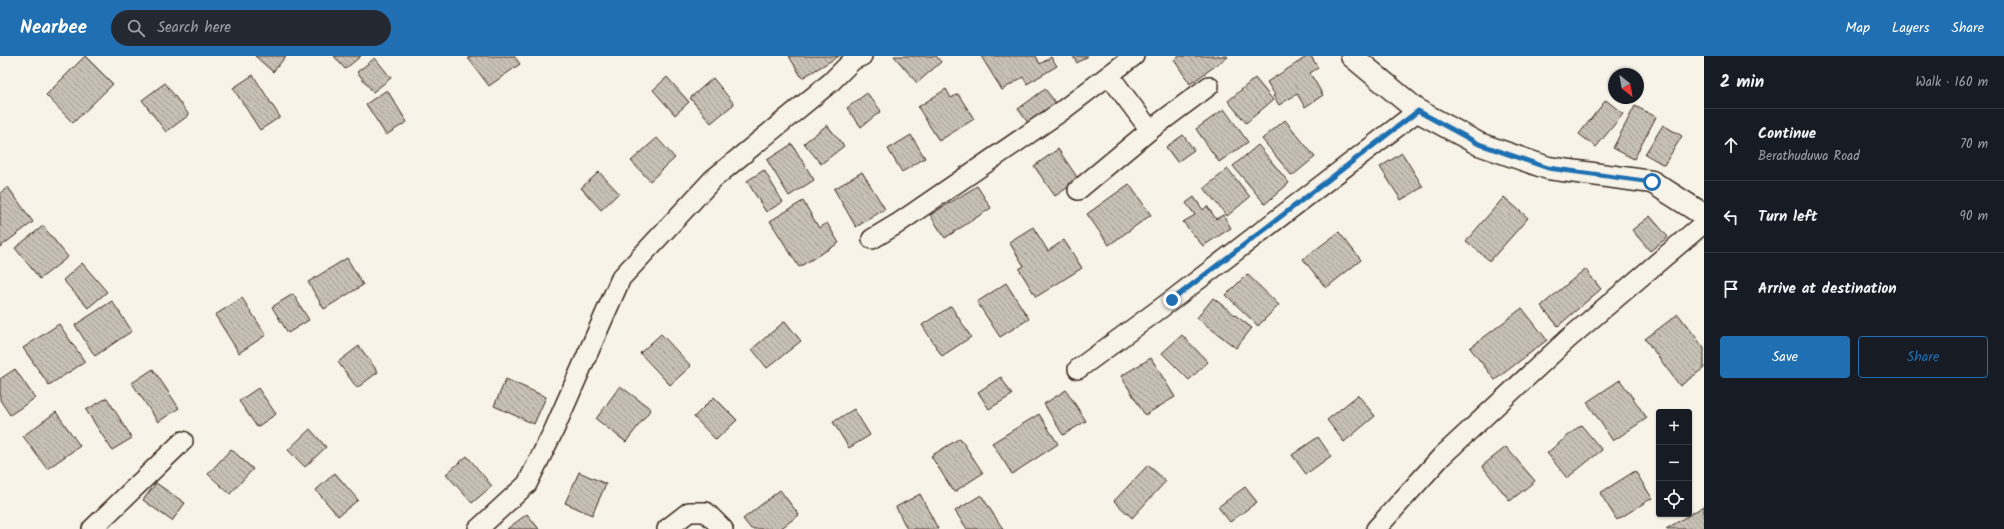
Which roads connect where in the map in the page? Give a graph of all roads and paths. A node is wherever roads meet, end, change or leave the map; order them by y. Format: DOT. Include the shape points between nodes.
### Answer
graph roads {
  1 [pos="862,56"];
  2 [pos="1134,56"];
  3 [pos="1352,56"];
  4 [pos="1109,75"];
  5 [pos="1209,86"];
  6 [pos="1418,111"];
  7 [pos="1150,130"];
  8 [pos="1078,190"];
  9 [pos="1704,215"];
  10 [pos="1704,223"];
  11 [pos="872,239"];
  12 [pos="1078,369"];
  13 [pos="183,441"];
  14 [pos="92,529"];
  15 [pos="478,529"];
  16 [pos="668,529"];
  17 [pos="723,529"];
  18 [pos="1376,529"];
  1 -- 15 [label="street" via="853,60 831,82 712,179 621,278 554,430 527,484"];
  2 -- 4 [label="street"];
  3 -- 6 [label="street"];
  4 -- 7 [label="street"];
  4 -- 11 [label="street" via="1052,117"];
  5 -- 7 [label="street"];
  6 -- 9 [label="street" via="1479,144 1548,168 1652,182"];
  6 -- 12 [label="street" via="1179,296"];
  7 -- 8 [label="street"];
  10 -- 18 [label="street" via="1568,339 1442,456"];
  13 -- 14 [label="street"];
  16 -- 17 [label="street" via="689,512 706,512"];
}
